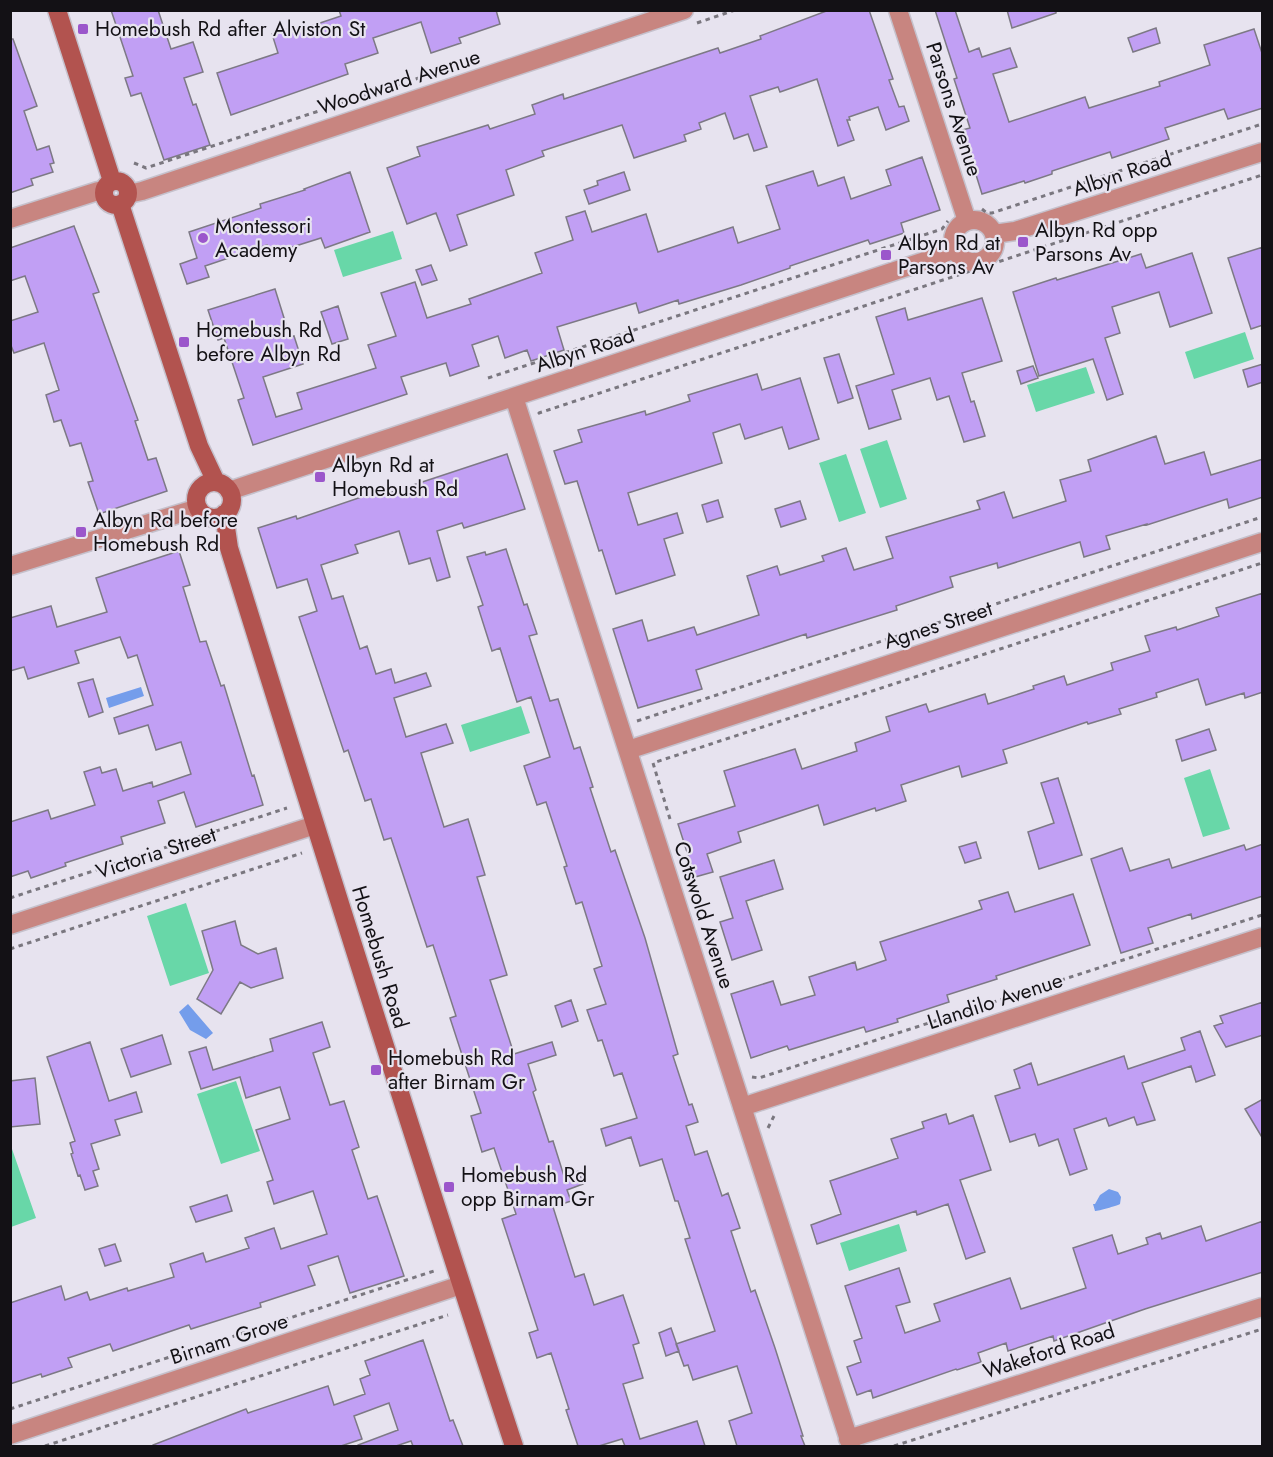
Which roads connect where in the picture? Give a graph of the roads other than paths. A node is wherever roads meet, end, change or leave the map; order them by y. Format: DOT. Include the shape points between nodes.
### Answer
graph roads {
  1 [pos="57,10"];
  2 [pos="684,10"];
  3 [pos="898,10"];
  4 [pos="1263,152"];
  5 [pos="108,187"];
  6 [pos="124,199"];
  7 [pos="10,219"];
  8 [pos="967,221"];
  9 [pos="994,234"];
  10 [pos="954,249"];
  11 [pos="514,397"];
  12 [pos="216,486"];
  13 [pos="198,508"];
  14 [pos="219,516"];
  15 [pos="1263,542"];
  16 [pos="10,566"];
  17 [pos="628,750"];
  18 [pos="315,825"];
  19 [pos="10,925"];
  20 [pos="1263,937"];
  21 [pos="742,1107"];
  22 [pos="461,1285"];
  23 [pos="1263,1307"];
  24 [pos="10,1435"];
  25 [pos="850,1443"];
  26 [pos="514,1446"];
  1 -- 5 [label="main road"];
  2 -- 6 [label="street, Woodward Avenue"];
  3 -- 8 [label="street, Parsons Avenue"];
  4 -- 9 [label="street, Albyn Road" via="1015,231"];
  5 -- 6 [label="main road" via="108,203"];
  5 -- 7 [label="street"];
  6 -- 12 [label="main road" via="199,446"];
  8 -- 9 [label="street" via="980,221"];
  8 -- 10 [label="street" via="954,232"];
  9 -- 10 [label="street" via="993,248 978,262 963,260"];
  10 -- 11 [label="street, Albyn Road"];
  11 -- 12 [label="street, Albyn Road"];
  11 -- 17 [label="street, Cotswold Avenue"];
  12 -- 13 [label="main road" via="197,494"];
  12 -- 14 [label="main road" via="231,504"];
  13 -- 14 [label="main road, Homebush Road" via="203,514"];
  13 -- 16 [label="street"];
  14 -- 18 [label="main road, Homebush Road"];
  15 -- 17 [label="street, Agnes Street"];
  17 -- 21 [label="street, Cotswold Avenue"];
  18 -- 19 [label="street, Victoria Street"];
  18 -- 22 [label="main road, Homebush Road"];
  20 -- 21 [label="street, Llandilo Avenue"];
  21 -- 25 [label="street, Cotswold Avenue"];
  22 -- 24 [label="street, Birnam Grove"];
  22 -- 26 [label="main road, Homebush Road"];
  23 -- 25 [label="street, Wakeford Road"];
}
